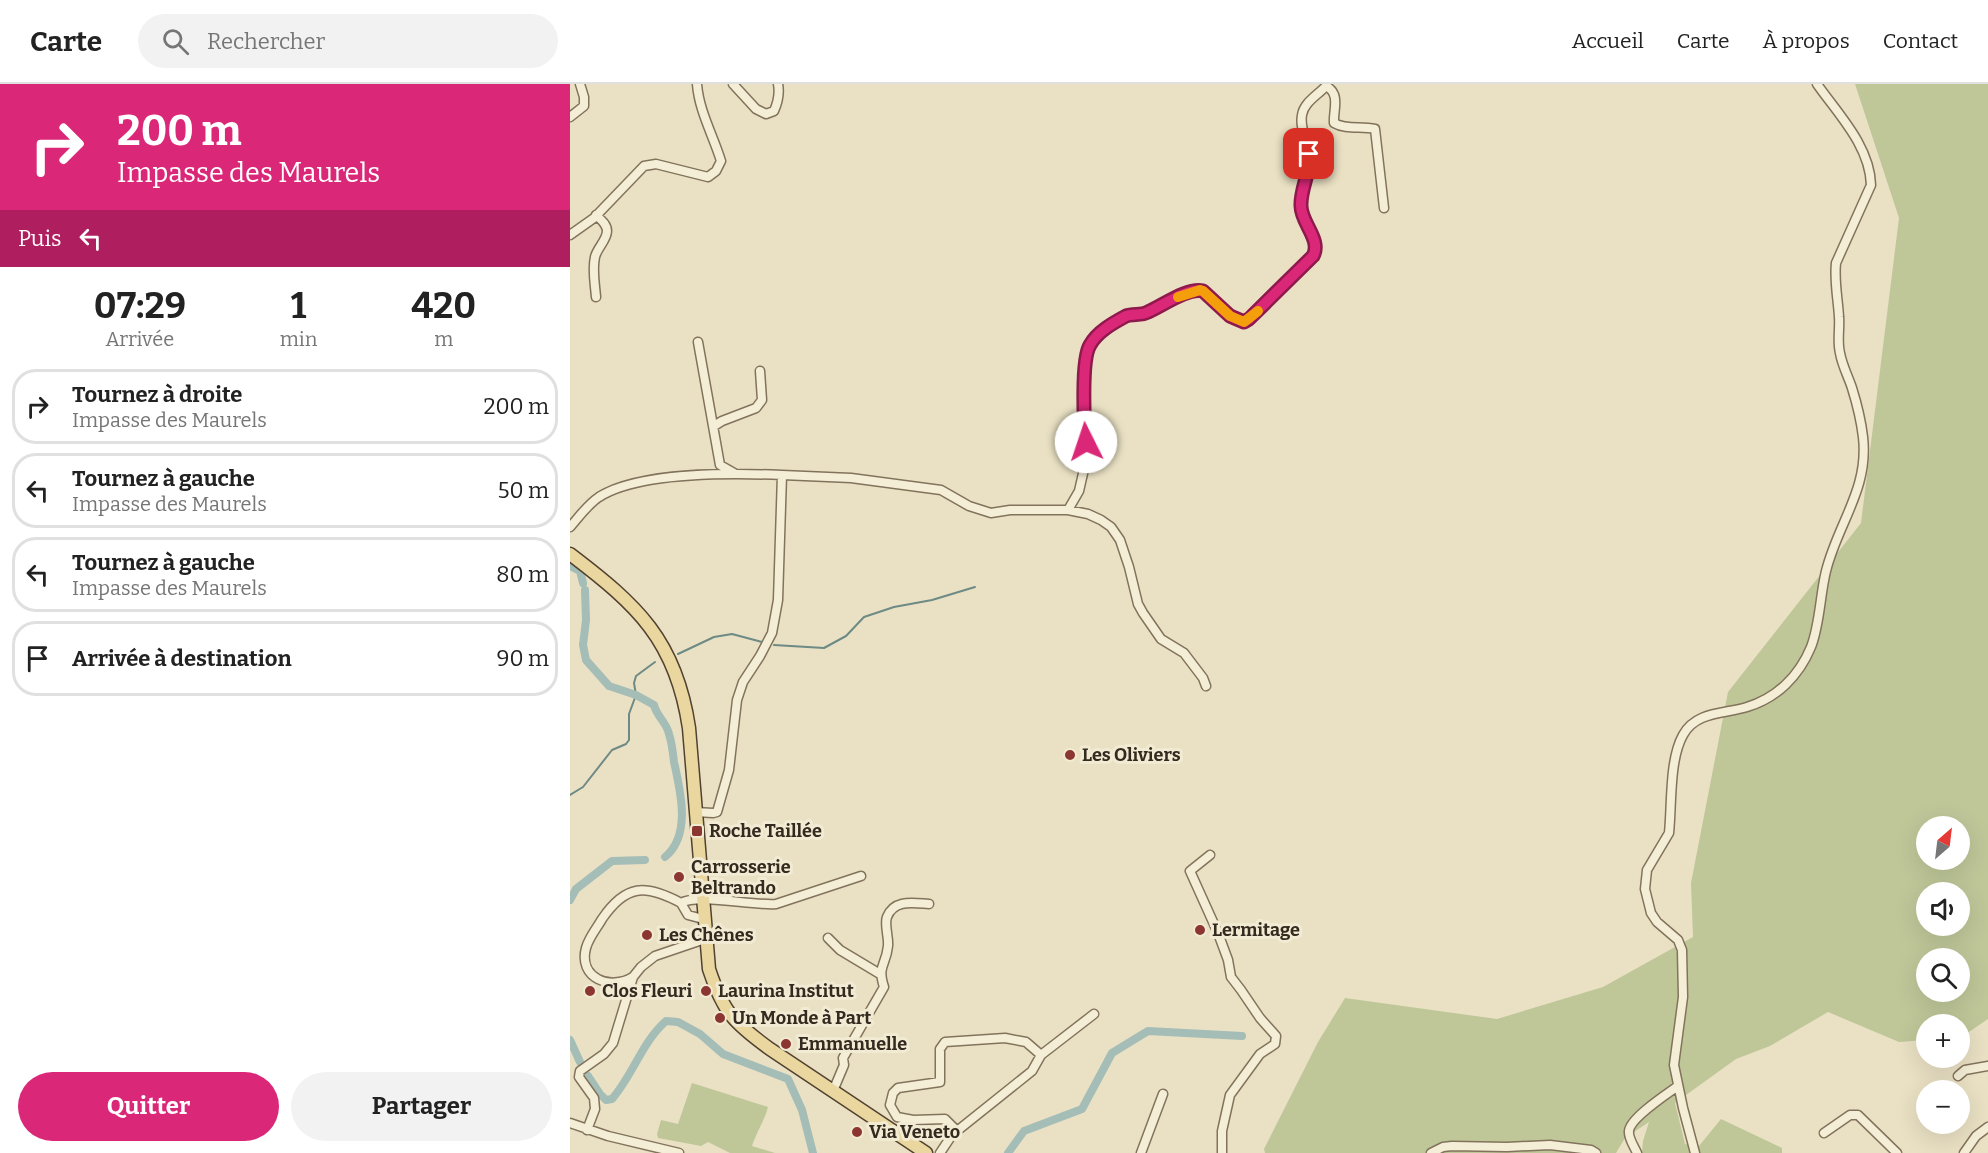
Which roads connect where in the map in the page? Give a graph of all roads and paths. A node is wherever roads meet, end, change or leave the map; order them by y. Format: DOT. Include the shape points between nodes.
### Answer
graph roads {
  1 [pos="580,84"];
  2 [pos="697,84"];
  3 [pos="733,84"];
  4 [pos="778,84"];
  5 [pos="1817,84"];
  6 [pos="570,117"];
  7 [pos="1384,208"];
  8 [pos="596,215"];
  9 [pos="570,235"];
  10 [pos="596,297"];
  11 [pos="698,342"];
  12 [pos="760,371"];
  13 [pos="714,426"];
  14 [pos="734,474"];
  15 [pos="782,475"];
  16 [pos="1068,510"];
  17 [pos="570,528"];
  18 [pos="570,554"];
  19 [pos="1206,686"];
  20 [pos="695,812"];
  21 [pos="1210,855"];
  22 [pos="861,876"];
  23 [pos="702,900"];
  24 [pos="681,903"];
  25 [pos="928,904"];
  26 [pos="703,919"];
  27 [pos="828,938"];
  28 [pos="705,939"];
  29 [pos="880,974"];
  30 [pos="633,977"];
  31 [pos="1094,1014"];
  32 [pos="1041,1056"];
  33 [pos="1988,1066"];
  34 [pos="1958,1076"];
  35 [pos="1678,1086"];
  36 [pos="833,1090"];
  37 [pos="1163,1094"];
  38 [pos="570,1123"];
  39 [pos="1988,1127"];
  40 [pos="587,1130"];
  41 [pos="957,1131"];
  42 [pos="1824,1133"];
  43 [pos="668,1152"];
  44 [pos="1694,1152"];
  45 [pos="679,1153"];
  46 [pos="926,1153"];
  47 [pos="940,1153"];
  48 [pos="1141,1153"];
  49 [pos="1222,1153"];
  50 [pos="1431,1153"];
  51 [pos="1596,1153"];
  52 [pos="1637,1153"];
  53 [pos="1897,1153"];
  54 [pos="1965,1153"];
  1 -- 6 [label="street" via="584,106"];
  2 -- 8 [label="street" via="703,117 720,161 716,171 708,177 656,164 644,166"];
  3 -- 4 [label="street" via="756,109 766,114 774,111"];
  5 -- 35 [label="street" via="1853,134 1870,173 1868,192 1836,262 1835,275 1840,354 1857,403 1863,437 1862,475 1830,557 1812,644 1794,676 1761,702 1698,720 1682,735 1678,748 1669,833 1647,870 1645,889 1651,913 1678,940 1682,950 1683,997 1674,1057"];
  7 -- 16 [label="street" via="1375,129 1341,128 1334,123 1335,96 1326,86 1310,101 1302,116 1310,160 1301,206 1313,237 1313,256 1244,322 1235,320 1200,290 1146,314 1129,314 1098,336 1090,345 1086,363 1083,408 1087,456 1079,491"];
  8 -- 9 [label="street"];
  8 -- 10 [label="street" via="605,224 607,235 595,255"];
  11 -- 13 [label="street"];
  12 -- 13 [label="street" via="760,405"];
  13 -- 14 [label="street" via="720,465"];
  14 -- 15 [label="street"];
  14 -- 17 [label="street" via="632,483 612,490 588,506"];
  15 -- 16 [label="street" via="851,478 942,490 969,506 991,513"];
  15 -- 20 [label="street" via="778,600 772,633 743,682 737,700 729,770 717,812"];
  16 -- 19 [label="street" via="1088,514 1111,527 1125,553 1143,613 1161,639 1184,653"];
  18 -- 20 [label="main road" via="636,609 671,661 686,706"];
  20 -- 23 [label="main road"];
  21 -- 49 [label="street" via="1190,871 1218,933 1231,977 1276,1036 1275,1044 1260,1054 1230,1095 1222,1131"];
  22 -- 23 [label="street" via="776,904"];
  23 -- 24 [label="street"];
  23 -- 26 [label="main road"];
  24 -- 26 [label="street" via="688,915"];
  24 -- 30 [label="street" via="649,889 636,891 619,898 591,937 586,949 587,967 593,977 613,984"];
  25 -- 29 [label="street" via="902,903 886,918 888,948"];
  26 -- 28 [label="main road"];
  27 -- 29 [label="street" via="840,950"];
  28 -- 30 [label="street" via="655,956"];
  28 -- 36 [label="main road" via="708,969 726,1011 747,1032"];
  29 -- 36 [label="street" via="884,987 843,1058 844,1065"];
  30 -- 40 [label="street" via="613,1043 580,1071 579,1077 594,1098 595,1109"];
  31 -- 32 [label="street"];
  32 -- 41 [label="street" via="1032,1071"];
  32 -- 41 [label="street" via="1026,1042 1005,1038 945,1042 940,1048 940,1082 898,1088 893,1093 890,1105 897,1117 945,1119"];
  33 -- 34 [label="street" via="1965,1070"];
  35 -- 44 [label="street"];
  35 -- 52 [label="street" via="1630,1125"];
  36 -- 46 [label="main road"];
  37 -- 48 [label="street"];
  38 -- 40 [label="street"];
  39 -- 54 [label="street" via="1976,1136"];
  40 -- 43 [label="street"];
  41 -- 47 [label="street"];
  42 -- 53 [label="street" via="1850,1115 1858,1115"];
  43 -- 45 [label="street"];
  50 -- 51 [label="street" via="1452,1146 1550,1144"];
}
